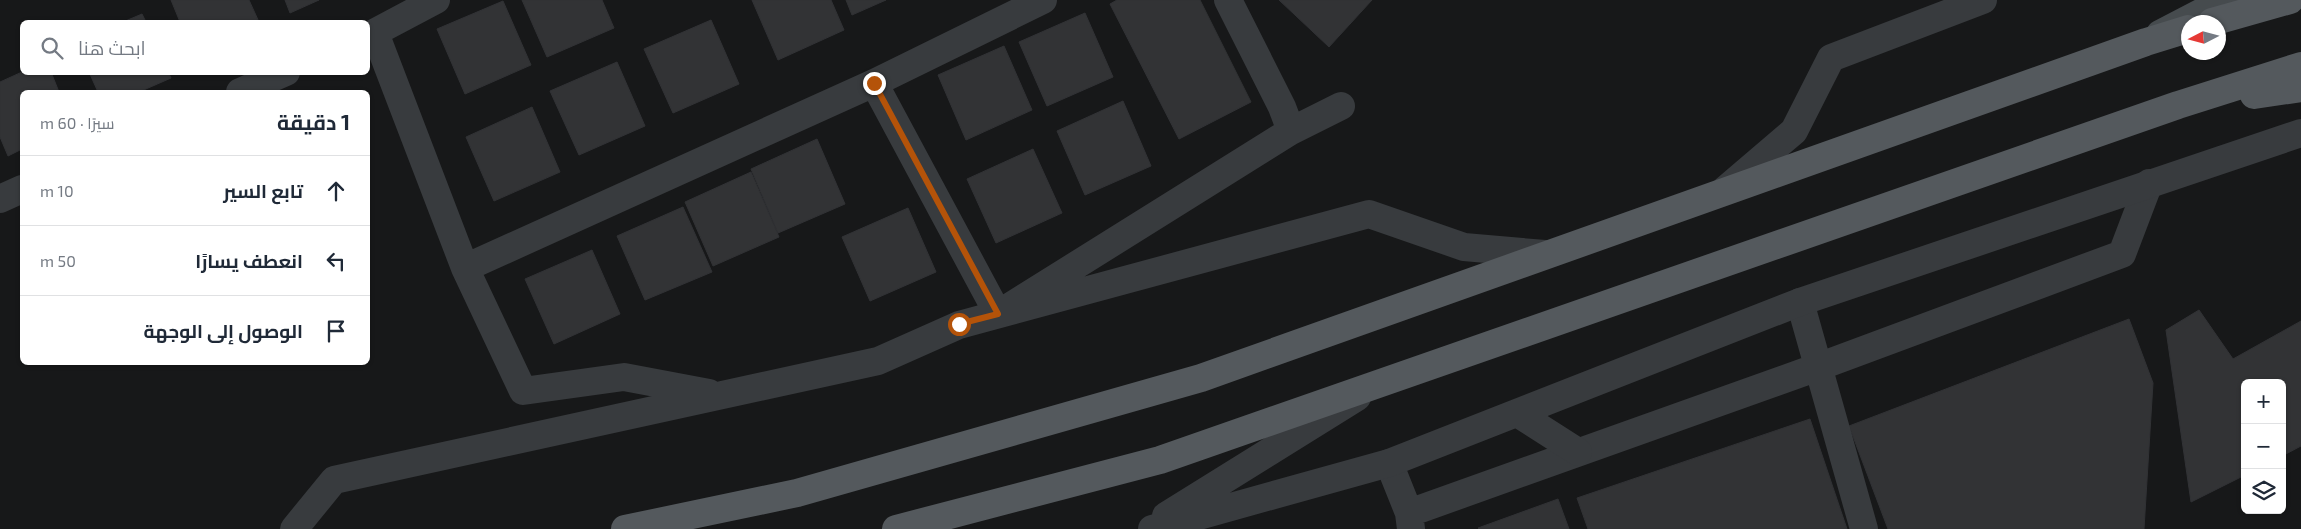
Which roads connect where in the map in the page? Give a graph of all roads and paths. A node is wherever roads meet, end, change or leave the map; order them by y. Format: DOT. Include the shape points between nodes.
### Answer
graph roads {
  1 [pos="436,0"];
  2 [pos="1043,0"];
  3 [pos="1228,0"];
  4 [pos="1983,0"];
  5 [pos="2226,0"];
  6 [pos="2290,0"];
  7 [pos="2226,18"];
  8 [pos="2181,31"];
  9 [pos="371,34"];
  10 [pos="2146,42"];
  11 [pos="2301,66"];
  12 [pos="279,75"];
  13 [pos="874,83"];
  14 [pos="2301,88"];
  15 [pos="245,90"];
  16 [pos="2178,105"];
  17 [pos="1341,106"];
  18 [pos="1291,131"];
  19 [pos="2301,133"];
  20 [pos="2149,184"];
  21 [pos="20,190"];
  22 [pos="1725,190"];
  23 [pos="0,199"];
  24 [pos="1546,254"];
  25 [pos="464,268"];
  26 [pos="1800,302"];
  27 [pos="998,314"];
  28 [pos="1818,367"];
  29 [pos="1377,384"];
  30 [pos="721,395"];
  31 [pos="1517,413"];
  32 [pos="1578,452"];
  33 [pos="1389,463"];
  34 [pos="1410,521"];
  35 [pos="294,529"];
  36 [pos="624,529"];
  37 [pos="896,529"];
  38 [pos="1146,529"];
  39 [pos="1152,529"];
  40 [pos="1864,529"];
  1 -- 9 [label="street"];
  2 -- 13 [label="street"];
  3 -- 18 [label="street"];
  4 -- 22 [label="street" via="1831,58 1794,131"];
  5 -- 10 [label="main road"];
  6 -- 7 [label="main road"];
  8 -- 10 [label="main road"];
  9 -- 25 [label="street"];
  10 -- 22 [label="main road"];
  11 -- 16 [label="main road"];
  12 -- 15 [label="street"];
  13 -- 25 [label="street"];
  13 -- 27 [label="street"];
  14 -- 16 [label="main road"];
  16 -- 29 [label="main road"];
  17 -- 18 [label="street"];
  18 -- 27 [label="street"];
  19 -- 20 [label="street"];
  20 -- 26 [label="street"];
  20 -- 28 [label="street" via="2122,254"];
  21 -- 23 [label="street"];
  22 -- 24 [label="main road"];
  24 -- 27 [label="street" via="1464,248 1369,214"];
  24 -- 36 [label="main road" via="1201,378 797,493"];
  25 -- 30 [label="street" via="523,391 624,377"];
  26 -- 28 [label="street"];
  26 -- 31 [label="street"];
  27 -- 30 [label="street" via="959,324 878,361"];
  28 -- 32 [label="street"];
  28 -- 40 [label="street"];
  29 -- 37 [label="main road" via="1160,460"];
  29 -- 38 [label="street"];
  30 -- 35 [label="street" via="334,480"];
  31 -- 32 [label="street"];
  31 -- 33 [label="street"];
  32 -- 34 [label="street"];
  33 -- 34 [label="street"];
  33 -- 39 [label="street"];
}
